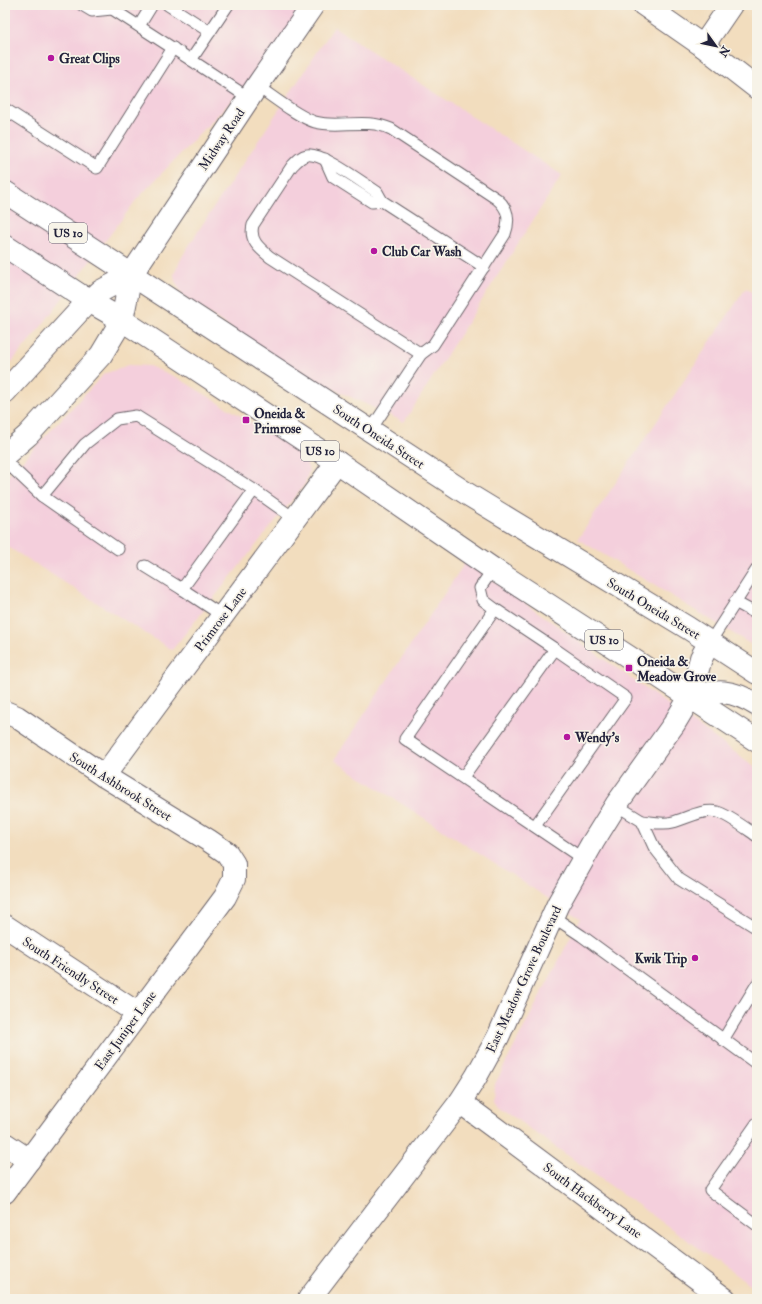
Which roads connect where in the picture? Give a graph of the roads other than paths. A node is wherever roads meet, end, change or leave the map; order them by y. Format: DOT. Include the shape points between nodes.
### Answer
graph roads {
  1 [pos="82,5"];
  2 [pos="152,5"];
  3 [pos="168,5"];
  4 [pos="228,5"];
  5 [pos="313,5"];
  6 [pos="644,5"];
  7 [pos="731,5"];
  8 [pos="109,7"];
  9 [pos="139,26"];
  10 [pos="210,32"];
  11 [pos="703,46"];
  12 [pos="173,48"];
  13 [pos="191,60"];
  14 [pos="757,88"];
  15 [pos="253,92"];
  16 [pos="5,109"];
  17 [pos="5,192"];
  18 [pos="5,246"];
  19 [pos="484,267"];
  20 [pos="131,275"];
  21 [pos="89,301"];
  22 [pos="122,320"];
  23 [pos="421,354"];
  24 [pos="5,392"];
  25 [pos="370,431"];
  26 [pos="5,455"];
  27 [pos="5,460"];
  28 [pos="337,462"];
  29 [pos="254,490"];
  30 [pos="42,496"];
  31 [pos="295,519"];
  32 [pos="118,549"];
  33 [pos="145,566"];
  34 [pos="493,569"];
  35 [pos="757,569"];
  36 [pos="182,589"];
  37 [pos="735,602"];
  38 [pos="495,609"];
  39 [pos="757,614"];
  40 [pos="223,616"];
  41 [pos="710,642"];
  42 [pos="555,649"];
  43 [pos="757,673"];
  44 [pos="689,697"];
  45 [pos="757,705"];
  46 [pos="5,712"];
  47 [pos="757,741"];
  48 [pos="104,776"];
  49 [pos="463,778"];
  50 [pos="616,805"];
  51 [pos="642,821"];
  52 [pos="535,826"];
  53 [pos="757,836"];
  54 [pos="583,859"];
  55 [pos="234,864"];
  56 [pos="552,916"];
  57 [pos="5,926"];
  58 [pos="757,928"];
  59 [pos="757,984"];
  60 [pos="137,1013"];
  61 [pos="723,1040"];
  62 [pos="757,1064"];
  63 [pos="460,1102"];
  64 [pos="757,1123"];
  65 [pos="5,1144"];
  66 [pos="29,1160"];
  67 [pos="5,1192"];
  68 [pos="757,1225"];
  69 [pos="309,1299"];
  70 [pos="725,1299"];
  1 -- 8 [label="lane" via="92,11"];
  2 -- 9 [label="lane"];
  3 -- 10 [label="lane"];
  4 -- 10 [label="lane"];
  5 -- 15 [label="main road, Midway Road"];
  6 -- 11 [label="main road"];
  7 -- 11 [label="main road"];
  8 -- 9 [label="lane"];
  9 -- 12 [label="lane"];
  10 -- 13 [label="lane"];
  11 -- 14 [label="main road"];
  12 -- 13 [label="lane"];
  12 -- 16 [label="lane" via="97,168"];
  13 -- 15 [label="lane"];
  15 -- 19 [label="lane" via="316,122 382,125 497,199 508,213 508,228"];
  15 -- 20 [label="main road, Midway Road"];
  17 -- 20 [label="main road, South Oneida Street / US 10"];
  18 -- 21 [label="main road, US 10"];
  19 -- 23 [label="lane" via="433,345"];
  19 -- 23 [label="lane" via="382,201 377,192 325,159 307,155 292,166 253,225 251,232 254,243 270,257"];
  20 -- 21 [label="main road, Midway Road" via="101,291"];
  20 -- 22 [label="main road, Midway Road"];
  20 -- 25 [label="main road, South Oneida Street / US 10"];
  21 -- 22 [label="main road, US 10"];
  21 -- 24 [label="main road, Midway Road"];
  22 -- 26 [label="main road, Midway Road" via="101,356 28,435"];
  22 -- 28 [label="main road, US 10"];
  23 -- 25 [label="lane"];
  25 -- 41 [label="main road, South Oneida Street / US 10" via="519,526"];
  27 -- 30 [label="lane"];
  28 -- 31 [label="main road, Primrose Lane"];
  28 -- 34 [label="main road, US 10"];
  29 -- 30 [label="lane" via="136,416 117,419 85,444"];
  29 -- 31 [label="lane"];
  29 -- 36 [label="lane"];
  30 -- 32 [label="lane"];
  31 -- 40 [label="main road, Primrose Lane"];
  33 -- 36 [label="lane"];
  34 -- 38 [label="lane" via="480,588 483,600"];
  34 -- 44 [label="main road, US 10"];
  35 -- 37 [label="lane"];
  36 -- 40 [label="lane"];
  37 -- 39 [label="lane"];
  37 -- 41 [label="lane"];
  38 -- 42 [label="lane"];
  38 -- 49 [label="lane" via="405,740"];
  40 -- 48 [label="main road, Primrose Lane"];
  41 -- 43 [label="main road, South Oneida Street / US 10"];
  41 -- 44 [label="main road, East Meadow Grove Boulevard" via="701,658"];
  42 -- 49 [label="lane"];
  42 -- 52 [label="lane" via="626,698"];
  44 -- 45 [label="main road" via="731,693"];
  44 -- 47 [label="main road, US 10"];
  44 -- 50 [label="main road, East Meadow Grove Boulevard" via="674,724"];
  46 -- 48 [label="main road, South Ashbrook Street" via="17,717"];
  48 -- 55 [label="main road, South Ashbrook Street" via="208,840 227,853"];
  49 -- 52 [label="lane"];
  50 -- 51 [label="lane"];
  50 -- 54 [label="main road, East Meadow Grove Boulevard"];
  51 -- 53 [label="lane" via="673,822 710,811 718,812"];
  51 -- 58 [label="lane" via="654,847 679,879"];
  52 -- 54 [label="lane"];
  54 -- 56 [label="main road, East Meadow Grove Boulevard"];
  55 -- 60 [label="main road, East Juniper Lane" via="234,879 226,897"];
  56 -- 61 [label="lane"];
  56 -- 63 [label="main road, East Meadow Grove Boulevard" via="498,1037"];
  57 -- 60 [label="main road, South Friendly Street"];
  59 -- 61 [label="lane"];
  60 -- 66 [label="main road, East Juniper Lane"];
  61 -- 62 [label="lane"];
  63 -- 69 [label="main road, East Meadow Grove Boulevard"];
  63 -- 70 [label="main road, South Hackberry Lane"];
  64 -- 68 [label="lane" via="710,1190"];
  65 -- 66 [label="main road"];
  66 -- 67 [label="main road, East Juniper Lane"];
}
